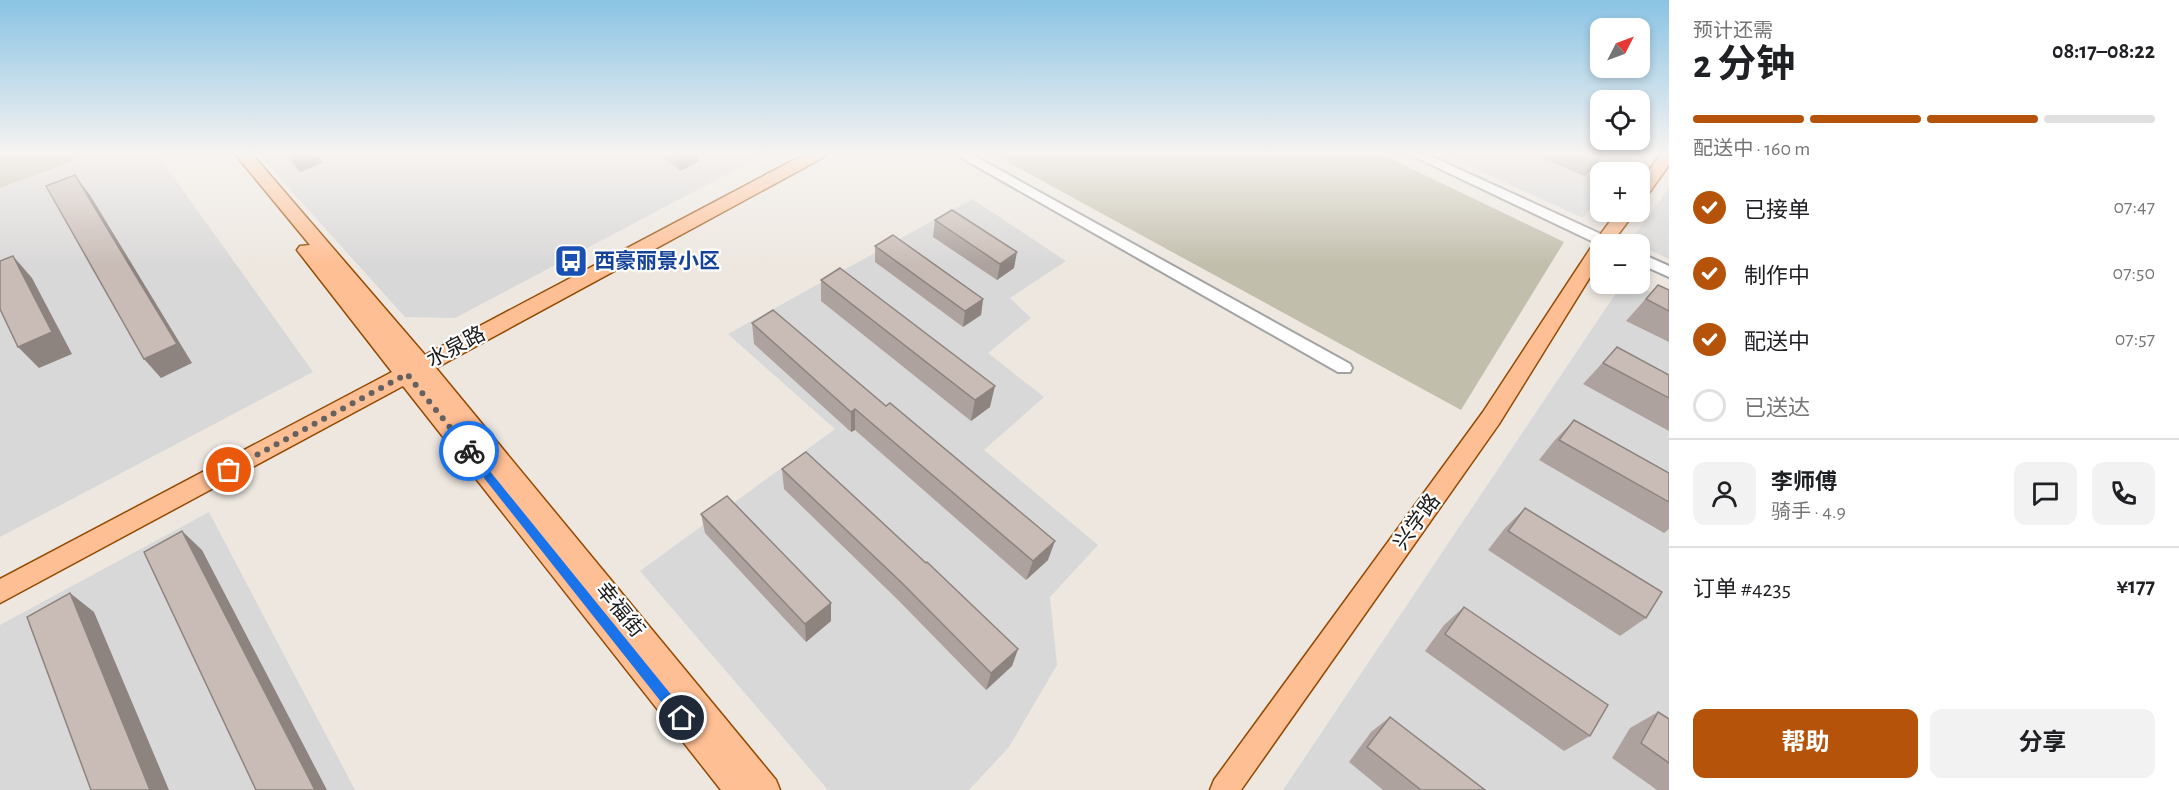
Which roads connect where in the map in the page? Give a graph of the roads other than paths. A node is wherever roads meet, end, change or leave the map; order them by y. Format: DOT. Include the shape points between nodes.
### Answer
graph roads {
  1 [pos="259,191"];
  2 [pos="272,191"];
  3 [pos="730,191"];
  4 [pos="747,191"];
  5 [pos="1027,191"];
  6 [pos="1492,191"];
  7 [pos="1590,237"];
  8 [pos="1650,263"];
  9 [pos="1590,266"];
  10 [pos="1669,272"];
  11 [pos="411,365"];
  12 [pos="1344,368"];
  13 [pos="0,577"];
  14 [pos="0,592"];
  15 [pos="739,790"];
  16 [pos="766,790"];
  17 [pos="1224,790"];
  1 -- 11 [label="main road, 幸福街"];
  2 -- 11 [label="main road, 幸福街"];
  3 -- 11 [label="main road, 水泉路"];
  4 -- 11 [label="main road, 水泉路"];
  5 -- 12 [label="street"];
  6 -- 7 [label="street"];
  8 -- 10 [label="street"];
  9 -- 17 [label="main road, 兴学路" via="1491,418"];
  11 -- 13 [label="main road, 水泉路"];
  11 -- 14 [label="main road, 水泉路"];
  11 -- 15 [label="main road, 幸福街"];
  11 -- 16 [label="main road, 幸福街"];
}
